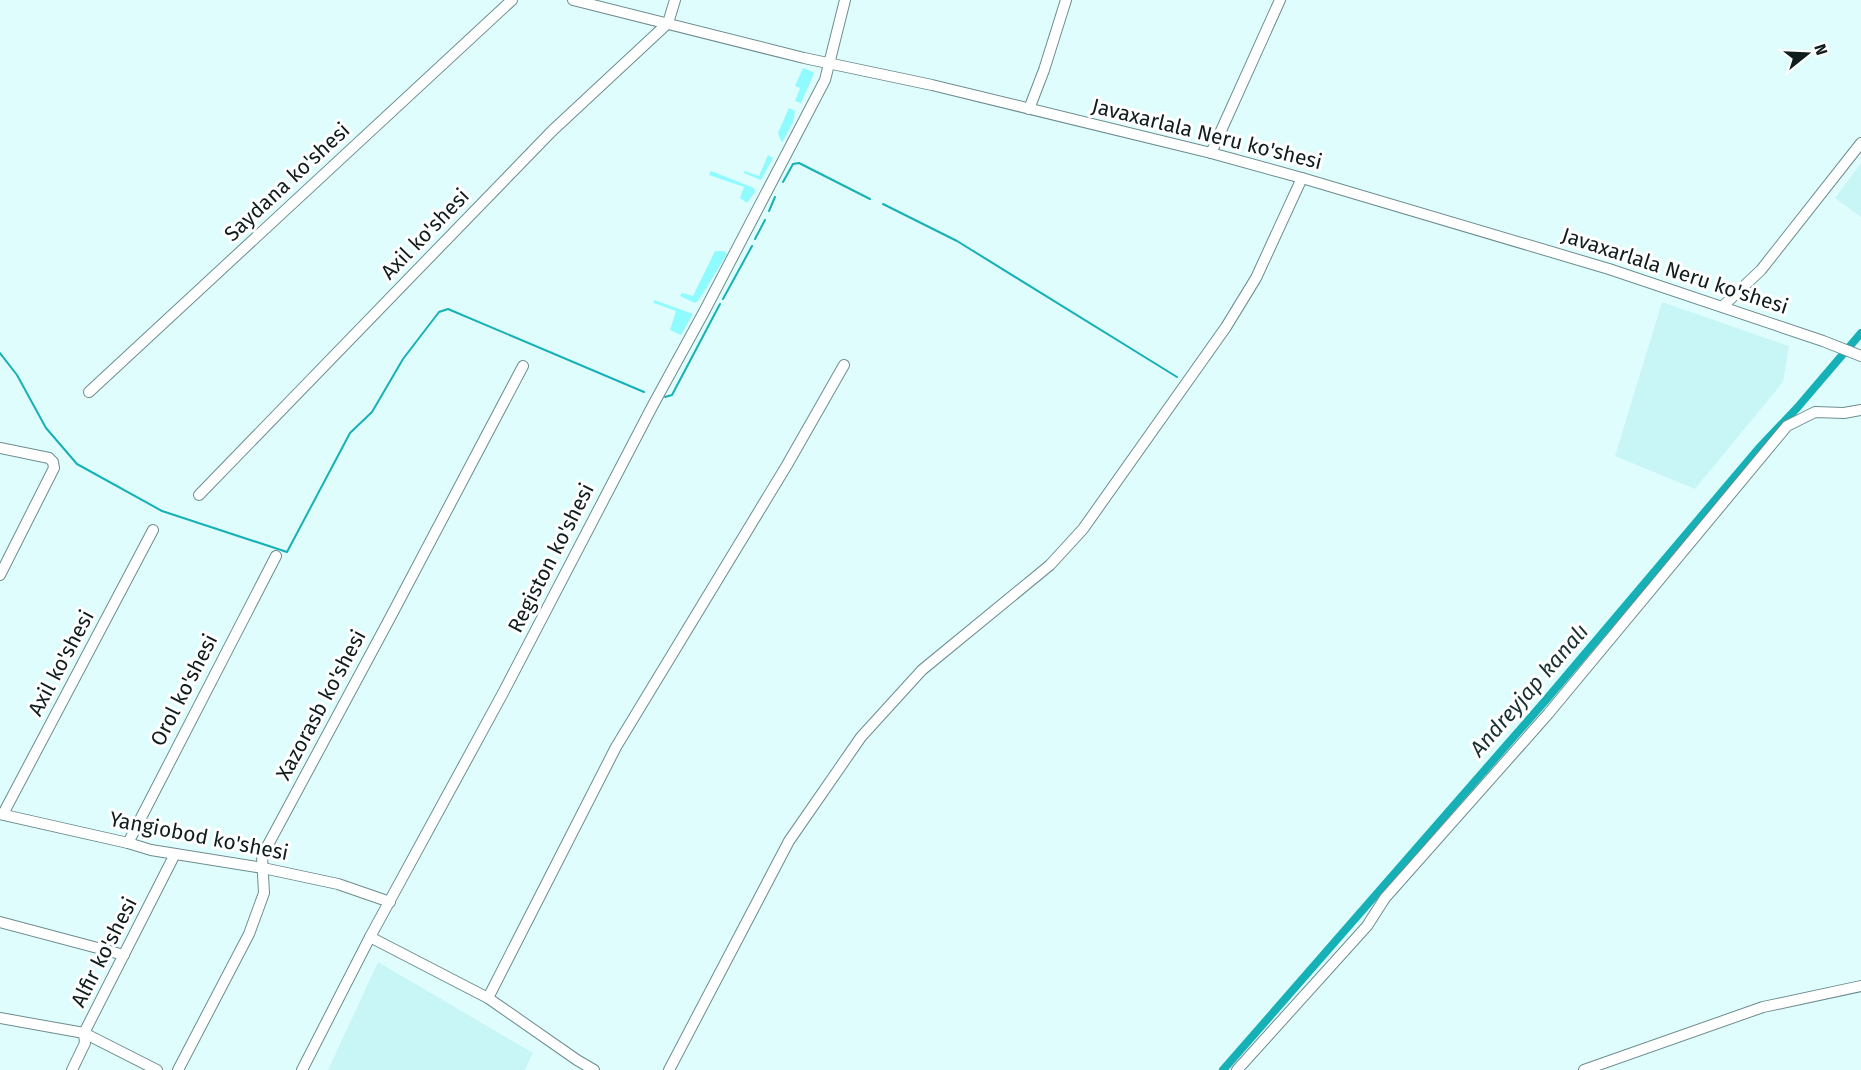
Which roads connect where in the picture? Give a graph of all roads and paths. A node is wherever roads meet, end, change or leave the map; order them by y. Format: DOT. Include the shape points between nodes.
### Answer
graph roads {
  1 [pos="512,0"];
  2 [pos="573,0"];
  3 [pos="675,0"];
  4 [pos="845,0"];
  5 [pos="1066,0"];
  6 [pos="1280,0"];
  7 [pos="602,4"];
  8 [pos="668,24"];
  9 [pos="829,63"];
  10 [pos="1029,109"];
  11 [pos="1861,143"];
  12 [pos="1211,153"];
  13 [pos="1302,178"];
  14 [pos="1723,306"];
  15 [pos="1861,357"];
  16 [pos="844,365"];
  17 [pos="523,366"];
  18 [pos="89,392"];
  19 [pos="1861,410"];
  20 [pos="0,448"];
  21 [pos="199,495"];
  22 [pos="153,530"];
  23 [pos="276,556"];
  24 [pos="0,576"];
  25 [pos="2,814"];
  26 [pos="128,843"];
  27 [pos="176,854"];
  28 [pos="262,868"];
  29 [pos="390,902"];
  30 [pos="0,922"];
  31 [pos="370,937"];
  32 [pos="124,955"];
  33 [pos="1861,986"];
  34 [pos="488,998"];
  35 [pos="0,1018"];
  36 [pos="84,1033"];
  37 [pos="72,1070"];
  38 [pos="157,1070"];
  39 [pos="178,1070"];
  40 [pos="302,1070"];
  41 [pos="594,1070"];
  42 [pos="669,1070"];
  43 [pos="1237,1070"];
  44 [pos="1584,1070"];
  1 -- 18 [label="street, Saydana ko'shesi"];
  2 -- 7 [label="street, Javaxarlala Neru ko'shesi"];
  3 -- 8 [label="street"];
  4 -- 9 [label="street, Registon ko'shesi"];
  5 -- 10 [label="street"];
  6 -- 12 [label="street"];
  7 -- 8 [label="street, Javaxarlala Neru ko'shesi"];
  8 -- 9 [label="street, Javaxarlala Neru ko'shesi"];
  8 -- 21 [label="street, Axil ko'shesi" via="552,131"];
  9 -- 10 [label="street, Javaxarlala Neru ko'shesi"];
  9 -- 29 [label="street, Registon ko'shesi" via="825,80"];
  10 -- 12 [label="street, Javaxarlala Neru ko'shesi"];
  11 -- 14 [label="street" via="1761,270"];
  12 -- 13 [label="street, Javaxarlala Neru ko'shesi"];
  13 -- 14 [label="street, Javaxarlala Neru ko'shesi"];
  13 -- 42 [label="street" via="1256,278 1226,327 1083,529 1050,565 922,670 861,737 789,841"];
  14 -- 15 [label="street, Javaxarlala Neru ko'shesi"];
  16 -- 34 [label="street" via="616,747"];
  17 -- 28 [label="street, Xazorasb ko'shesi" via="262,856"];
  19 -- 43 [label="street" via="1815,412 1787,426 1548,714 1384,898 1367,926"];
  20 -- 24 [label="street" via="49,458 54,468"];
  22 -- 25 [label="street, Axil ko'shesi"];
  23 -- 26 [label="street, Orol ko'shesi"];
  25 -- 26 [label="street, Yangiobod ko'shesi"];
  26 -- 27 [label="street, Yangiobod ko'shesi"];
  27 -- 28 [label="street, Yangiobod ko'shesi"];
  27 -- 32 [label="street, Alfir ko'shesi"];
  28 -- 29 [label="street, Yangiobod ko'shesi" via="338,885"];
  28 -- 39 [label="street, Xazorasb ko'shesi" via="264,893 249,934"];
  29 -- 31 [label="street, Registon ko'shesi"];
  30 -- 32 [label="street"];
  31 -- 34 [label="street"];
  31 -- 40 [label="street, Registon ko'shesi"];
  32 -- 36 [label="street, Alfir ko'shesi"];
  33 -- 44 [label="street" via="1763,1006"];
  34 -- 41 [label="street"];
  35 -- 36 [label="street"];
  36 -- 37 [label="street, Alfir ko'shesi" via="85,1043"];
  36 -- 38 [label="street"];
}
